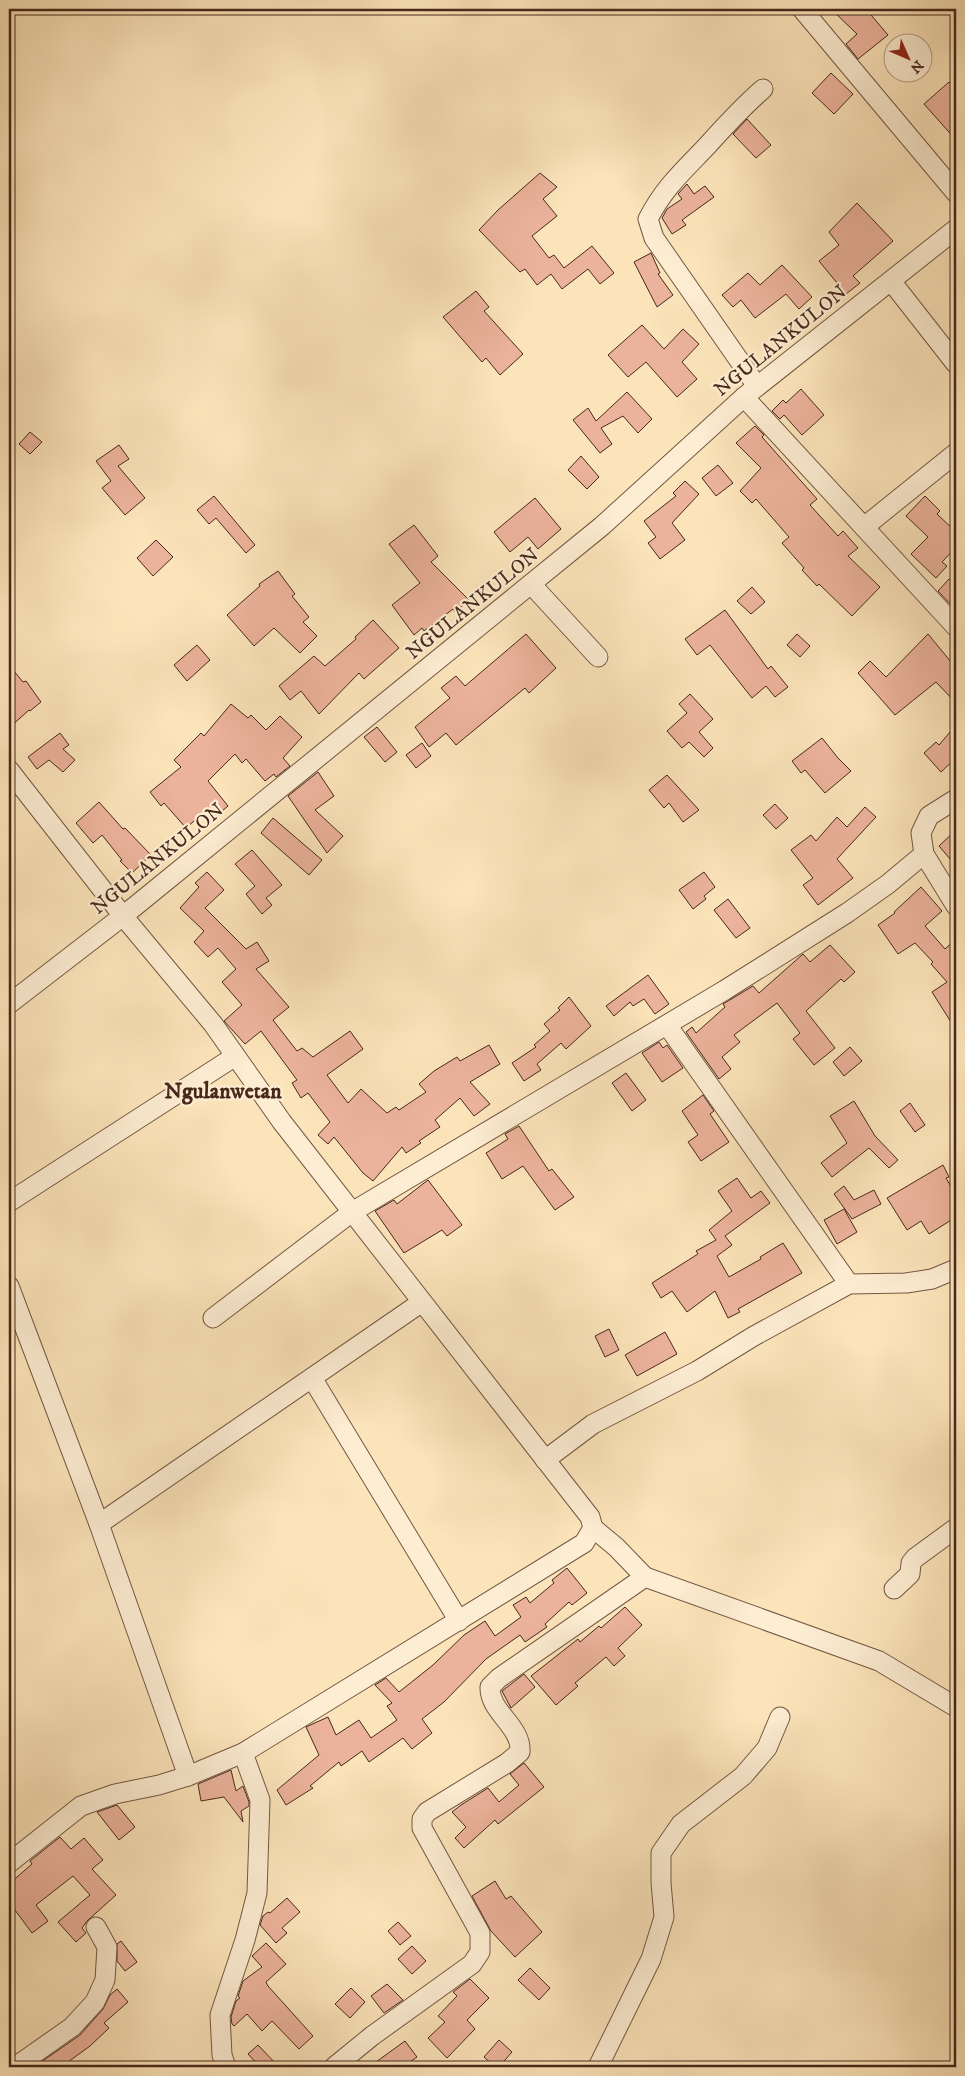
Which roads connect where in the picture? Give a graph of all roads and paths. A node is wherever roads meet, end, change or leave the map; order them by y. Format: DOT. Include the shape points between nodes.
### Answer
graph roads {
  1 [pos="802,9"];
  2 [pos="763,89"];
  3 [pos="956,193"];
  4 [pos="956,229"];
  5 [pos="891,280"];
  6 [pos="956,364"];
  7 [pos="750,392"];
  8 [pos="956,453"];
  9 [pos="864,527"];
  10 [pos="531,584"];
  11 [pos="956,627"];
  12 [pos="598,657"];
  13 [pos="9,770"];
  14 [pos="956,798"];
  15 [pos="924,854"];
  16 [pos="956,906"];
  17 [pos="123,916"];
  18 [pos="9,1004"];
  19 [pos="667,1025"];
  20 [pos="234,1057"];
  21 [pos="9,1202"];
  22 [pos="352,1212"];
  23 [pos="956,1269"];
  24 [pos="849,1284"];
  25 [pos="9,1286"];
  26 [pos="422,1302"];
  27 [pos="213,1318"];
  28 [pos="312,1378"];
  29 [pos="545,1460"];
  30 [pos="99,1524"];
  31 [pos="593,1528"];
  32 [pos="956,1528"];
  33 [pos="645,1577"];
  34 [pos="894,1590"];
  35 [pos="459,1621"];
  36 [pos="956,1707"];
  37 [pos="780,1717"];
  38 [pos="243,1753"];
  39 [pos="188,1776"];
  40 [pos="9,1863"];
  41 [pos="96,1927"];
  42 [pos="15,2067"];
  43 [pos="226,2067"];
  44 [pos="334,2067"];
  45 [pos="598,2067"];
  1 -- 3 [label="street"];
  2 -- 7 [label="street" via="678,175 648,219 654,238"];
  4 -- 5 [label="street, NGULANKULON"];
  5 -- 6 [label="street"];
  5 -- 7 [label="street, NGULANKULON"];
  7 -- 9 [label="street"];
  7 -- 10 [label="street, NGULANKULON" via="602,526"];
  8 -- 9 [label="street"];
  9 -- 11 [label="street"];
  10 -- 12 [label="street"];
  10 -- 17 [label="street, NGULANKULON"];
  13 -- 17 [label="street"];
  14 -- 15 [label="street" via="929,816 921,833"];
  15 -- 16 [label="street"];
  15 -- 19 [label="street" via="847,913"];
  17 -- 18 [label="street, NGULANKULON"];
  17 -- 20 [label="street" via="213,1024"];
  19 -- 22 [label="street"];
  19 -- 24 [label="street"];
  20 -- 21 [label="street"];
  20 -- 22 [label="street"];
  22 -- 26 [label="street"];
  22 -- 27 [label="street"];
  23 -- 24 [label="street" via="932,1279 906,1283"];
  24 -- 29 [label="street" via="697,1371 593,1424"];
  25 -- 30 [label="street"];
  26 -- 28 [label="street"];
  26 -- 29 [label="street"];
  28 -- 30 [label="street"];
  28 -- 35 [label="street"];
  29 -- 31 [label="street" via="590,1517"];
  30 -- 39 [label="street"];
  31 -- 33 [label="street" via="616,1546"];
  31 -- 35 [label="street" via="584,1543"];
  32 -- 34 [label="street" via="915,1558 910,1574"];
  33 -- 36 [label="street" via="878,1661"];
  33 -- 44 [label="street" via="490,1687 490,1697 517,1735 520,1752 508,1763 427,1812 422,1819 422,1828 480,1933 480,1952 472,1964"];
  35 -- 38 [label="street"];
  37 -- 45 [label="street" via="767,1748 742,1776 680,1824 661,1853 664,1917 651,1959"];
  38 -- 39 [label="street"];
  38 -- 43 [label="street" via="260,1800 257,1893 220,2015 222,2055"];
  39 -- 40 [label="street" via="81,1806"];
  41 -- 42 [label="street" via="106,1947 105,1980 94,2002 72,2027"];
}
